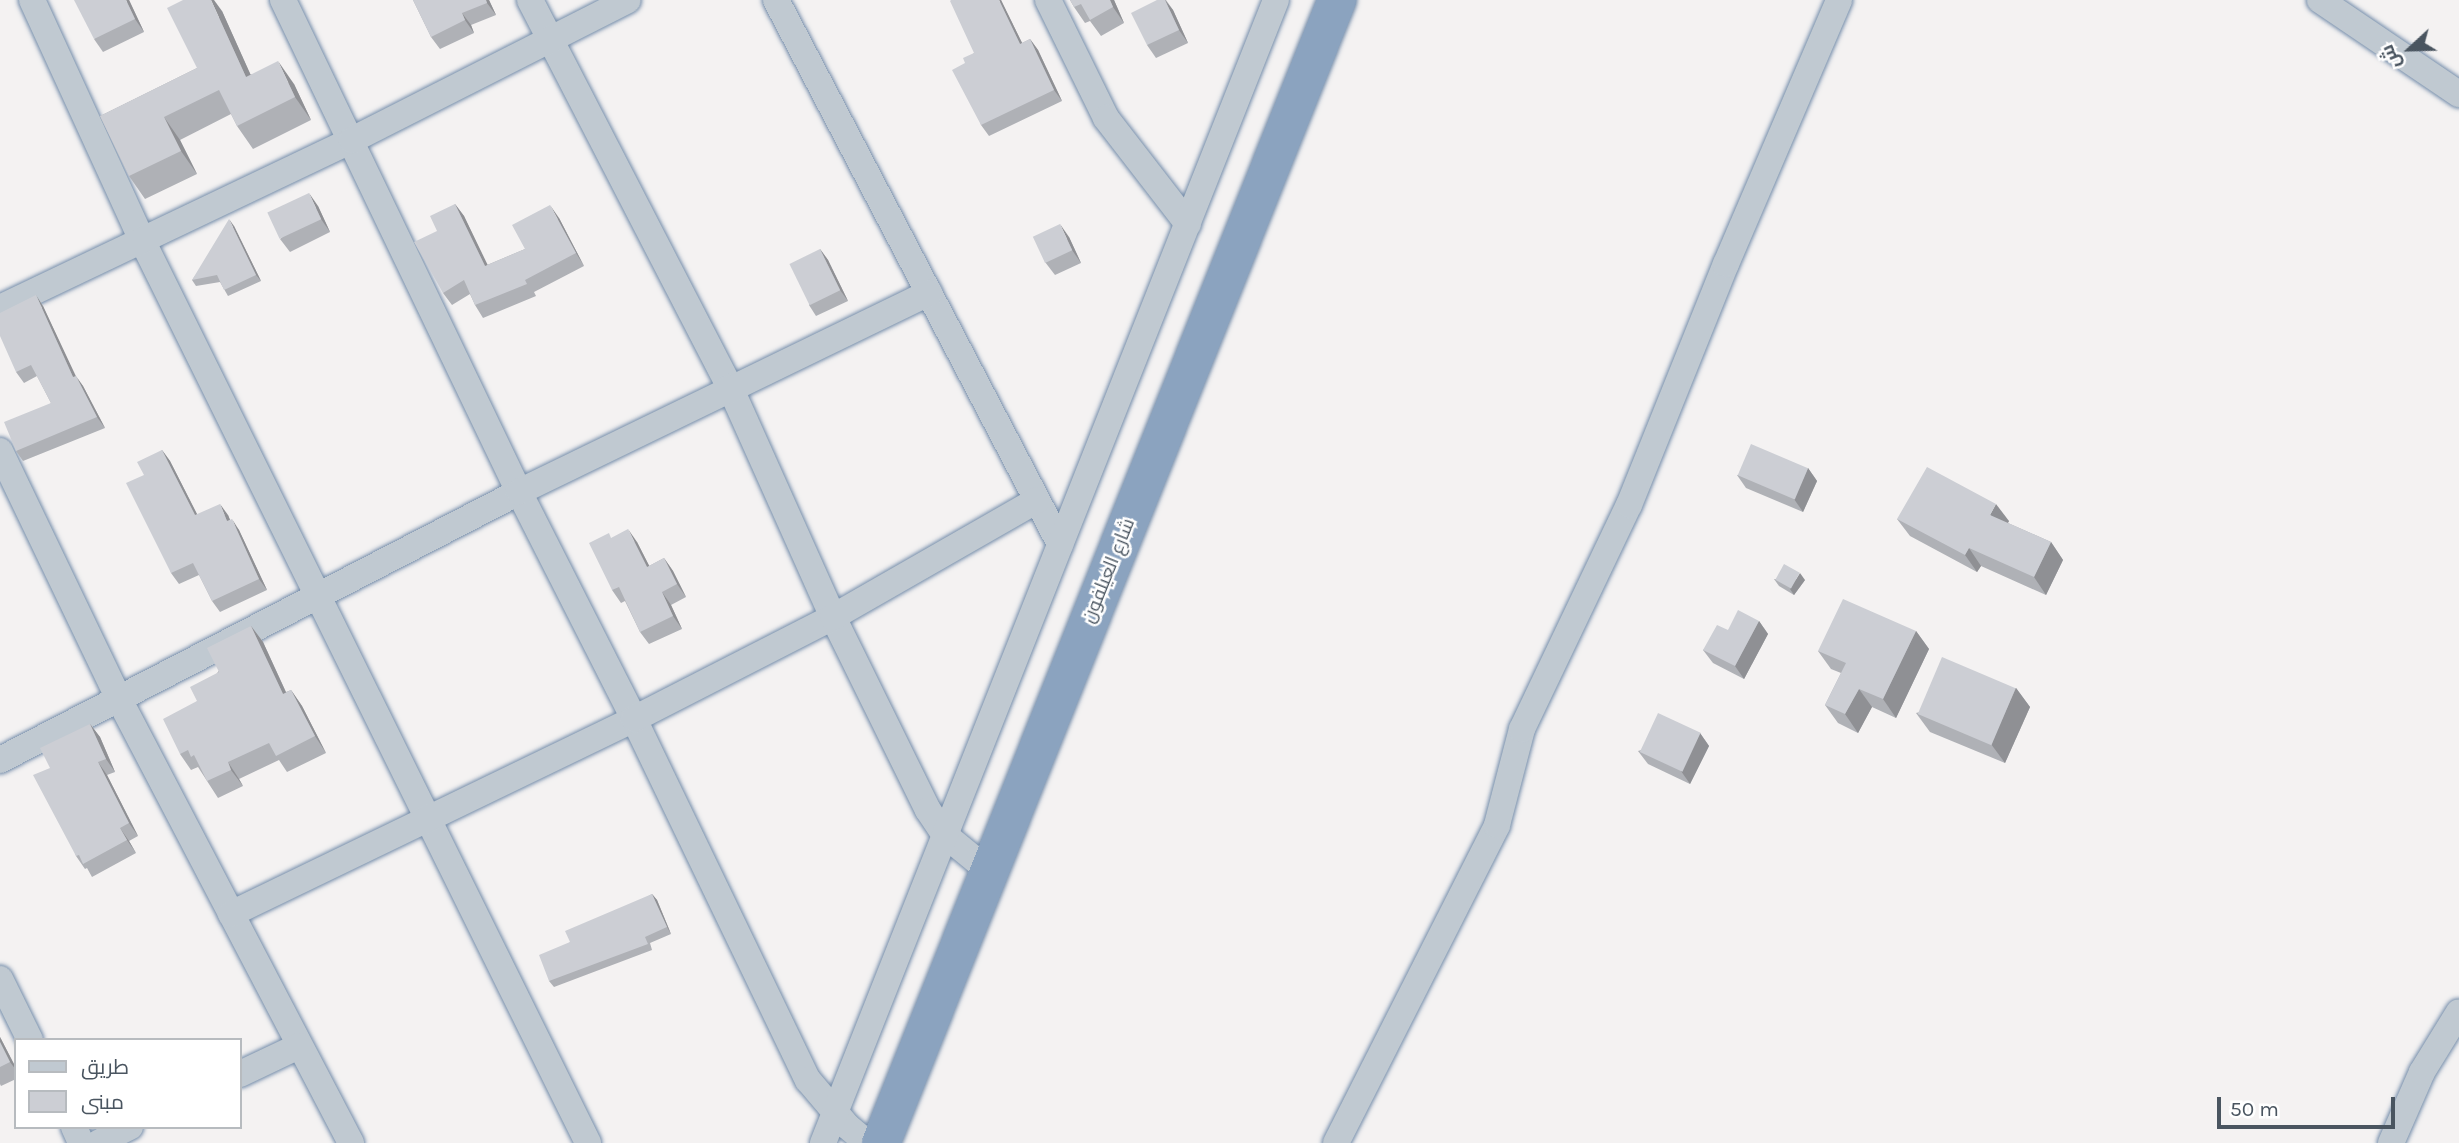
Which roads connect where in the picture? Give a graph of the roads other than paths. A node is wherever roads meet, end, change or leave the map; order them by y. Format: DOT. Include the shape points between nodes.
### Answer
graph roads {
  1 [pos="32,0"];
  2 [pos="283,0"];
  3 [pos="530,0"];
  4 [pos="628,0"];
  5 [pos="776,0"];
  6 [pos="1048,0"];
  7 [pos="1276,0"];
  8 [pos="1337,0"];
  9 [pos="1839,0"];
  10 [pos="2320,0"];
  11 [pos="549,40"];
  12 [pos="2459,94"];
  13 [pos="352,140"];
  14 [pos="1188,224"];
  15 [pos="142,240"];
  16 [pos="929,293"];
  17 [pos="0,308"];
  18 [pos="730,387"];
  19 [pos="0,452"];
  20 [pos="519,492"];
  21 [pos="1037,500"];
  22 [pos="1060,544"];
  23 [pos="318,595"];
  24 [pos="833,617"];
  25 [pos="119,699"];
  26 [pos="634,719"];
  27 [pos="0,760"];
  28 [pos="429,817"];
  29 [pos="945,835"];
  30 [pos="990,872"];
  31 [pos="231,914"];
  32 [pos="0,979"];
  33 [pos="2459,1012"];
  34 [pos="29,1038"];
  35 [pos="299,1046"];
  36 [pos="242,1073"];
  37 [pos="836,1113"];
  38 [pos="126,1129"];
  39 [pos="98,1143"];
  40 [pos="351,1143"];
  41 [pos="588,1143"];
  42 [pos="824,1143"];
  43 [pos="867,1143"];
  44 [pos="881,1143"];
  45 [pos="1336,1143"];
  46 [pos="2391,1143"];
  1 -- 15 [label="street"];
  2 -- 13 [label="street"];
  3 -- 11 [label="street"];
  4 -- 11 [label="street"];
  5 -- 16 [label="street"];
  6 -- 14 [label="street" via="1106,118"];
  7 -- 14 [label="street"];
  8 -- 30 [label="highway, شارع العيلفون"];
  9 -- 45 [label="street" via="1629,505 1522,729 1497,825"];
  10 -- 12 [label="street"];
  11 -- 13 [label="street"];
  11 -- 18 [label="street"];
  13 -- 15 [label="street"];
  13 -- 20 [label="street"];
  14 -- 22 [label="street"];
  15 -- 17 [label="street"];
  15 -- 23 [label="street"];
  16 -- 18 [label="street"];
  16 -- 21 [label="street"];
  18 -- 20 [label="street"];
  18 -- 24 [label="street"];
  19 -- 25 [label="street"];
  20 -- 23 [label="street"];
  20 -- 26 [label="street"];
  21 -- 22 [label="street"];
  21 -- 24 [label="street"];
  22 -- 29 [label="street"];
  23 -- 25 [label="street"];
  23 -- 28 [label="street"];
  24 -- 26 [label="street"];
  24 -- 29 [label="street" via="928,810"];
  25 -- 27 [label="street"];
  25 -- 31 [label="street"];
  26 -- 28 [label="street"];
  26 -- 37 [label="street" via="808,1080"];
  28 -- 31 [label="street"];
  28 -- 41 [label="street"];
  29 -- 30 [label="street"];
  29 -- 37 [label="street"];
  30 -- 44 [label="highway, شارع العيلفون"];
  31 -- 35 [label="street"];
  32 -- 34 [label="street"];
  33 -- 46 [label="street" via="2417,1080"];
  35 -- 36 [label="street"];
  35 -- 40 [label="street"];
  37 -- 42 [label="street"];
  37 -- 43 [label="street"];
  38 -- 39 [label="street"];
}
